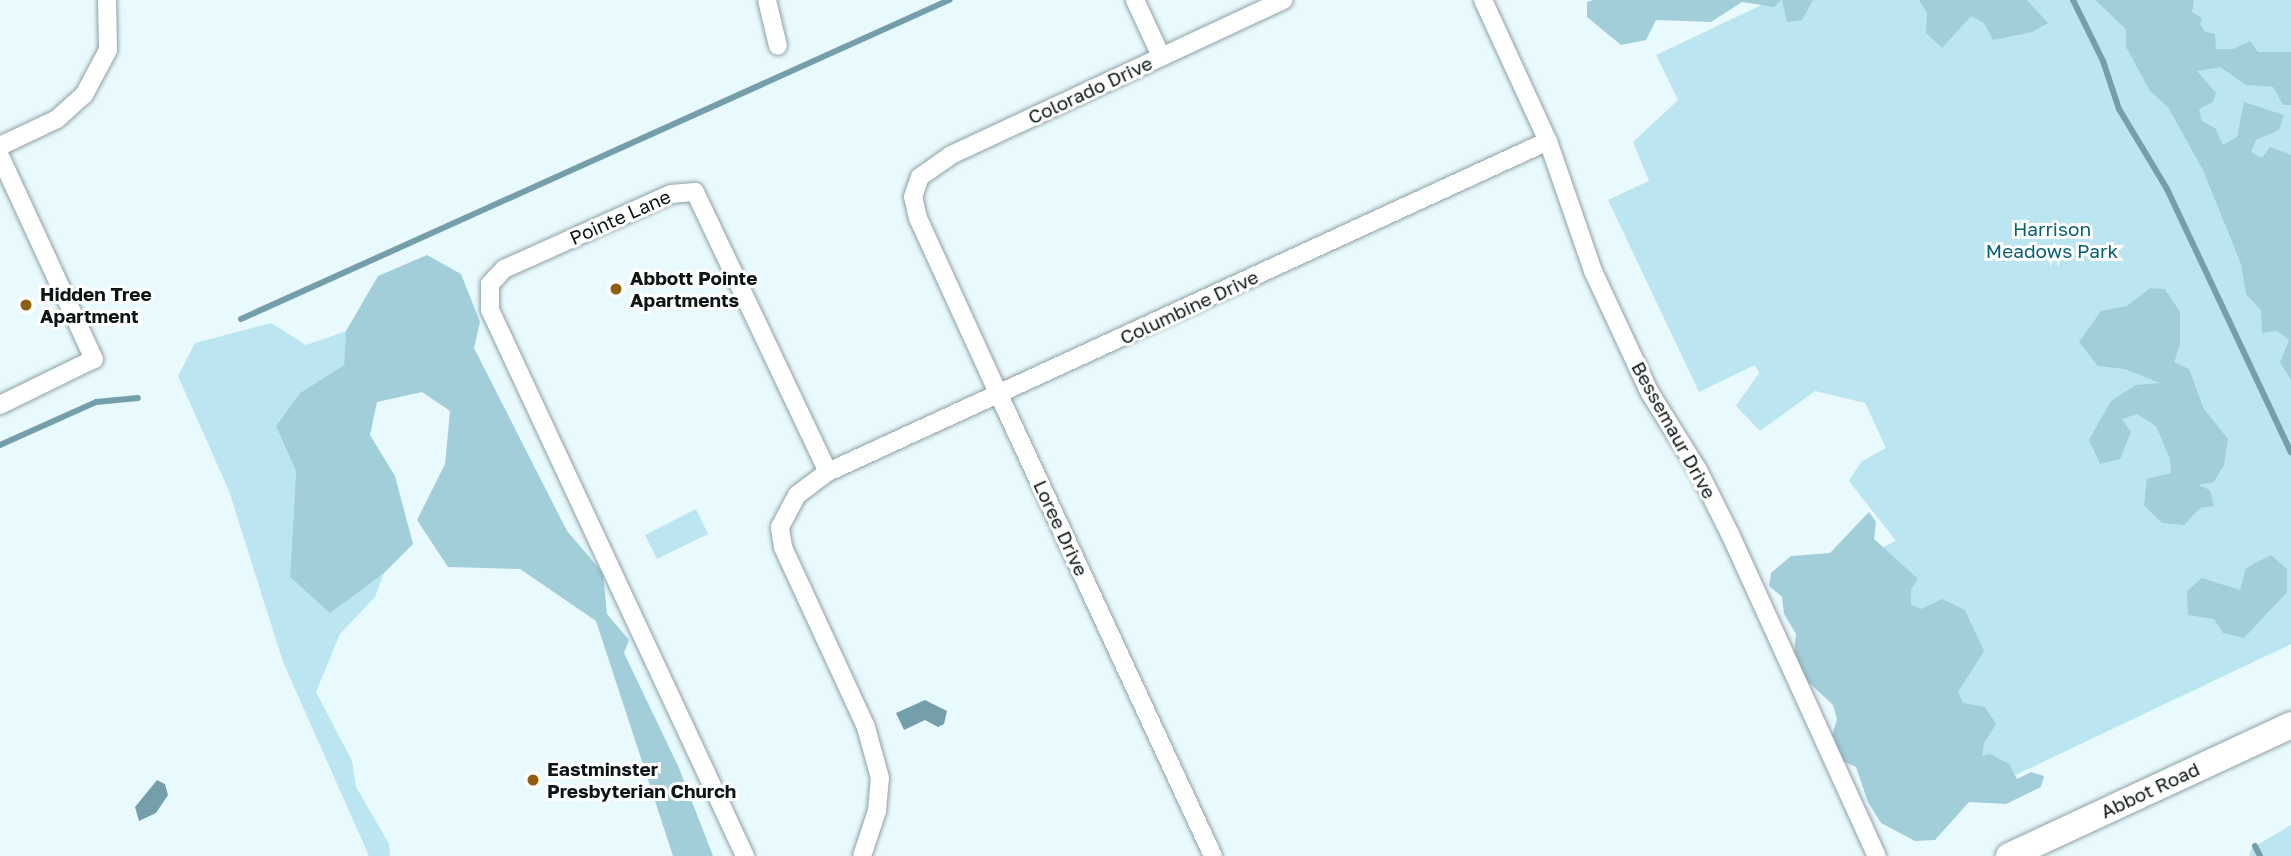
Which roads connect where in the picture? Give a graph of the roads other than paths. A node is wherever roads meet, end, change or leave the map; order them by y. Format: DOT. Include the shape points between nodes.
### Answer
graph roads {
  1 [pos="107,0"];
  2 [pos="768,0"];
  3 [pos="1135,0"];
  4 [pos="1284,0"];
  5 [pos="1483,0"];
  6 [pos="778,46"];
  7 [pos="1161,56"];
  8 [pos="1548,141"];
  9 [pos="0,146"];
  10 [pos="0,156"];
  11 [pos="913,197"];
  12 [pos="999,395"];
  13 [pos="0,405"];
  14 [pos="828,472"];
  15 [pos="2291,725"];
  16 [pos="745,856"];
  17 [pos="862,856"];
  18 [pos="1213,856"];
  19 [pos="1877,856"];
  20 [pos="2009,856"];
  1 -- 9 [label="street" via="108,50 84,95 57,119"];
  2 -- 6 [label="street"];
  3 -- 7 [label="street"];
  4 -- 7 [label="street, Colorado Drive"];
  5 -- 8 [label="street, Bessemaur Drive"];
  7 -- 11 [label="street, Colorado Drive" via="929,167"];
  8 -- 12 [label="street, Columbine Drive"];
  8 -- 19 [label="street, Bessemaur Drive" via="1593,271 1650,393 1698,470 1730,534"];
  10 -- 13 [label="street" via="94,359"];
  11 -- 12 [label="street, Loree Drive" via="918,218"];
  12 -- 14 [label="street, Columbine Drive"];
  12 -- 18 [label="street, Loree Drive"];
  14 -- 16 [label="street, Pointe Lane" via="695,192 676,191 504,269 491,285 490,310"];
  14 -- 17 [label="street" via="797,495 780,527 783,547 875,752 880,794"];
  15 -- 20 [label="main road, Abbot Road"];
}
